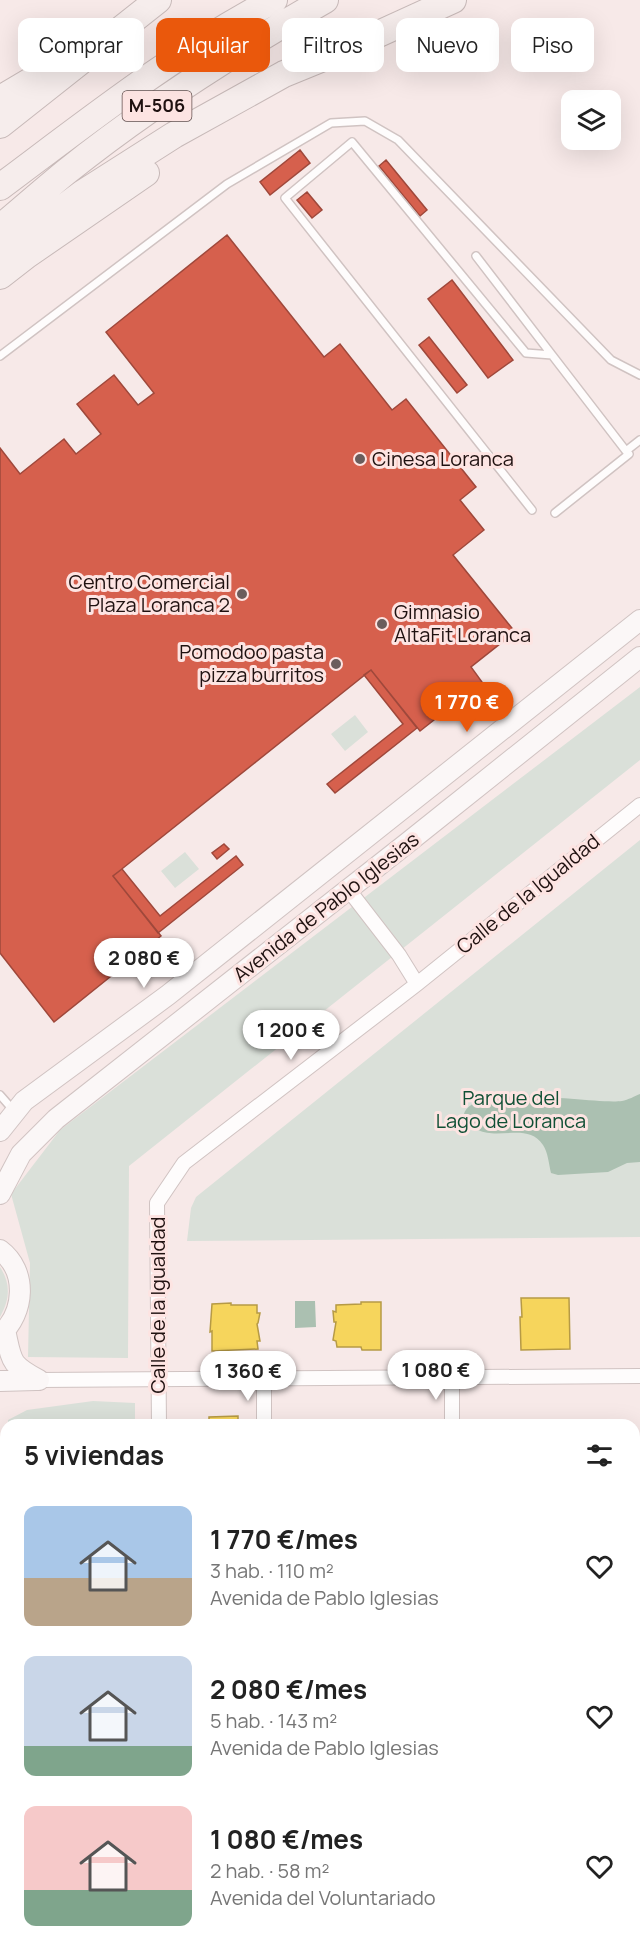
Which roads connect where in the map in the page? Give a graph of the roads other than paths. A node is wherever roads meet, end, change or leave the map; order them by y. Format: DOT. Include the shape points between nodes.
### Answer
graph roads {
  1 [pos="158,0"];
  2 [pos="274,0"];
  3 [pos="325,0"];
  4 [pos="453,0"];
  5 [pos="134,18"];
  6 [pos="384,31"];
  7 [pos="45,72"];
  8 [pos="66,72"];
  9 [pos="289,72"];
  10 [pos="306,72"];
  11 [pos="0,99"];
  12 [pos="0,125"];
  13 [pos="0,187"];
  14 [pos="0,228"];
  15 [pos="0,255"];
  16 [pos="476,256"];
  17 [pos="0,276"];
  18 [pos="552,355"];
  19 [pos="0,356"];
  20 [pos="640,375"];
  21 [pos="640,440"];
  22 [pos="627,453"];
  23 [pos="532,510"];
  24 [pos="555,513"];
  25 [pos="640,620"];
  26 [pos="640,657"];
  27 [pos="640,805"];
  28 [pos="348,889"];
  29 [pos="417,984"];
  30 [pos="0,1095"];
  31 [pos="15,1113"];
  32 [pos="0,1131"];
  33 [pos="0,1194"];
  34 [pos="0,1250"];
  35 [pos="3,1332"];
  36 [pos="640,1376"];
  37 [pos="452,1377"];
  38 [pos="158,1379"];
  39 [pos="264,1379"];
  40 [pos="39,1380"];
  41 [pos="0,1381"];
  42 [pos="159,1419"];
  43 [pos="264,1419"];
  44 [pos="452,1419"];
  1 -- 5 [label="highway"];
  2 -- 13 [label="highway, M-506" via="242,16 118,99"];
  3 -- 14 [label="highway, M-506" via="260,36 129,124"];
  4 -- 6 [label="highway"];
  7 -- 11 [label="highway"];
  8 -- 12 [label="highway"];
  9 -- 15 [label="highway" via="174,135 83,193"];
  10 -- 17 [label="highway" via="226,117"];
  16 -- 18 [label="lane"];
  18 -- 22 [label="lane"];
  18 -- 23 [label="lane" via="526,352 352,142 285,198"];
  19 -- 20 [label="lane" via="227,184 331,123 365,121 398,140 611,360"];
  21 -- 22 [label="lane"];
  22 -- 24 [label="lane"];
  25 -- 31 [label="main road, Avenida de Pablo Iglesias" via="176,988 24,1101"];
  26 -- 28 [label="main road, Avenida de Pablo Iglesias"];
  27 -- 29 [label="street, Calle de la Igualdad"];
  28 -- 29 [label="street"];
  28 -- 33 [label="main road, Avenida de Pablo Iglesias" via="56,1119 21,1154"];
  29 -- 38 [label="street, Calle de la Igualdad" via="184,1163 157,1203"];
  30 -- 31 [label="lane"];
  31 -- 32 [label="main road, Avenida de Pablo Iglesias"];
  34 -- 35 [label="main road" via="13,1264 20,1282 18,1309"];
  35 -- 40 [label="main road" via="11,1360 19,1370"];
  36 -- 37 [label="street"];
  37 -- 39 [label="street"];
  37 -- 44 [label="street"];
  38 -- 39 [label="street"];
  38 -- 40 [label="street"];
  38 -- 42 [label="street, Calle de la Igualdad"];
  39 -- 43 [label="street"];
  40 -- 41 [label="main road"];
}
